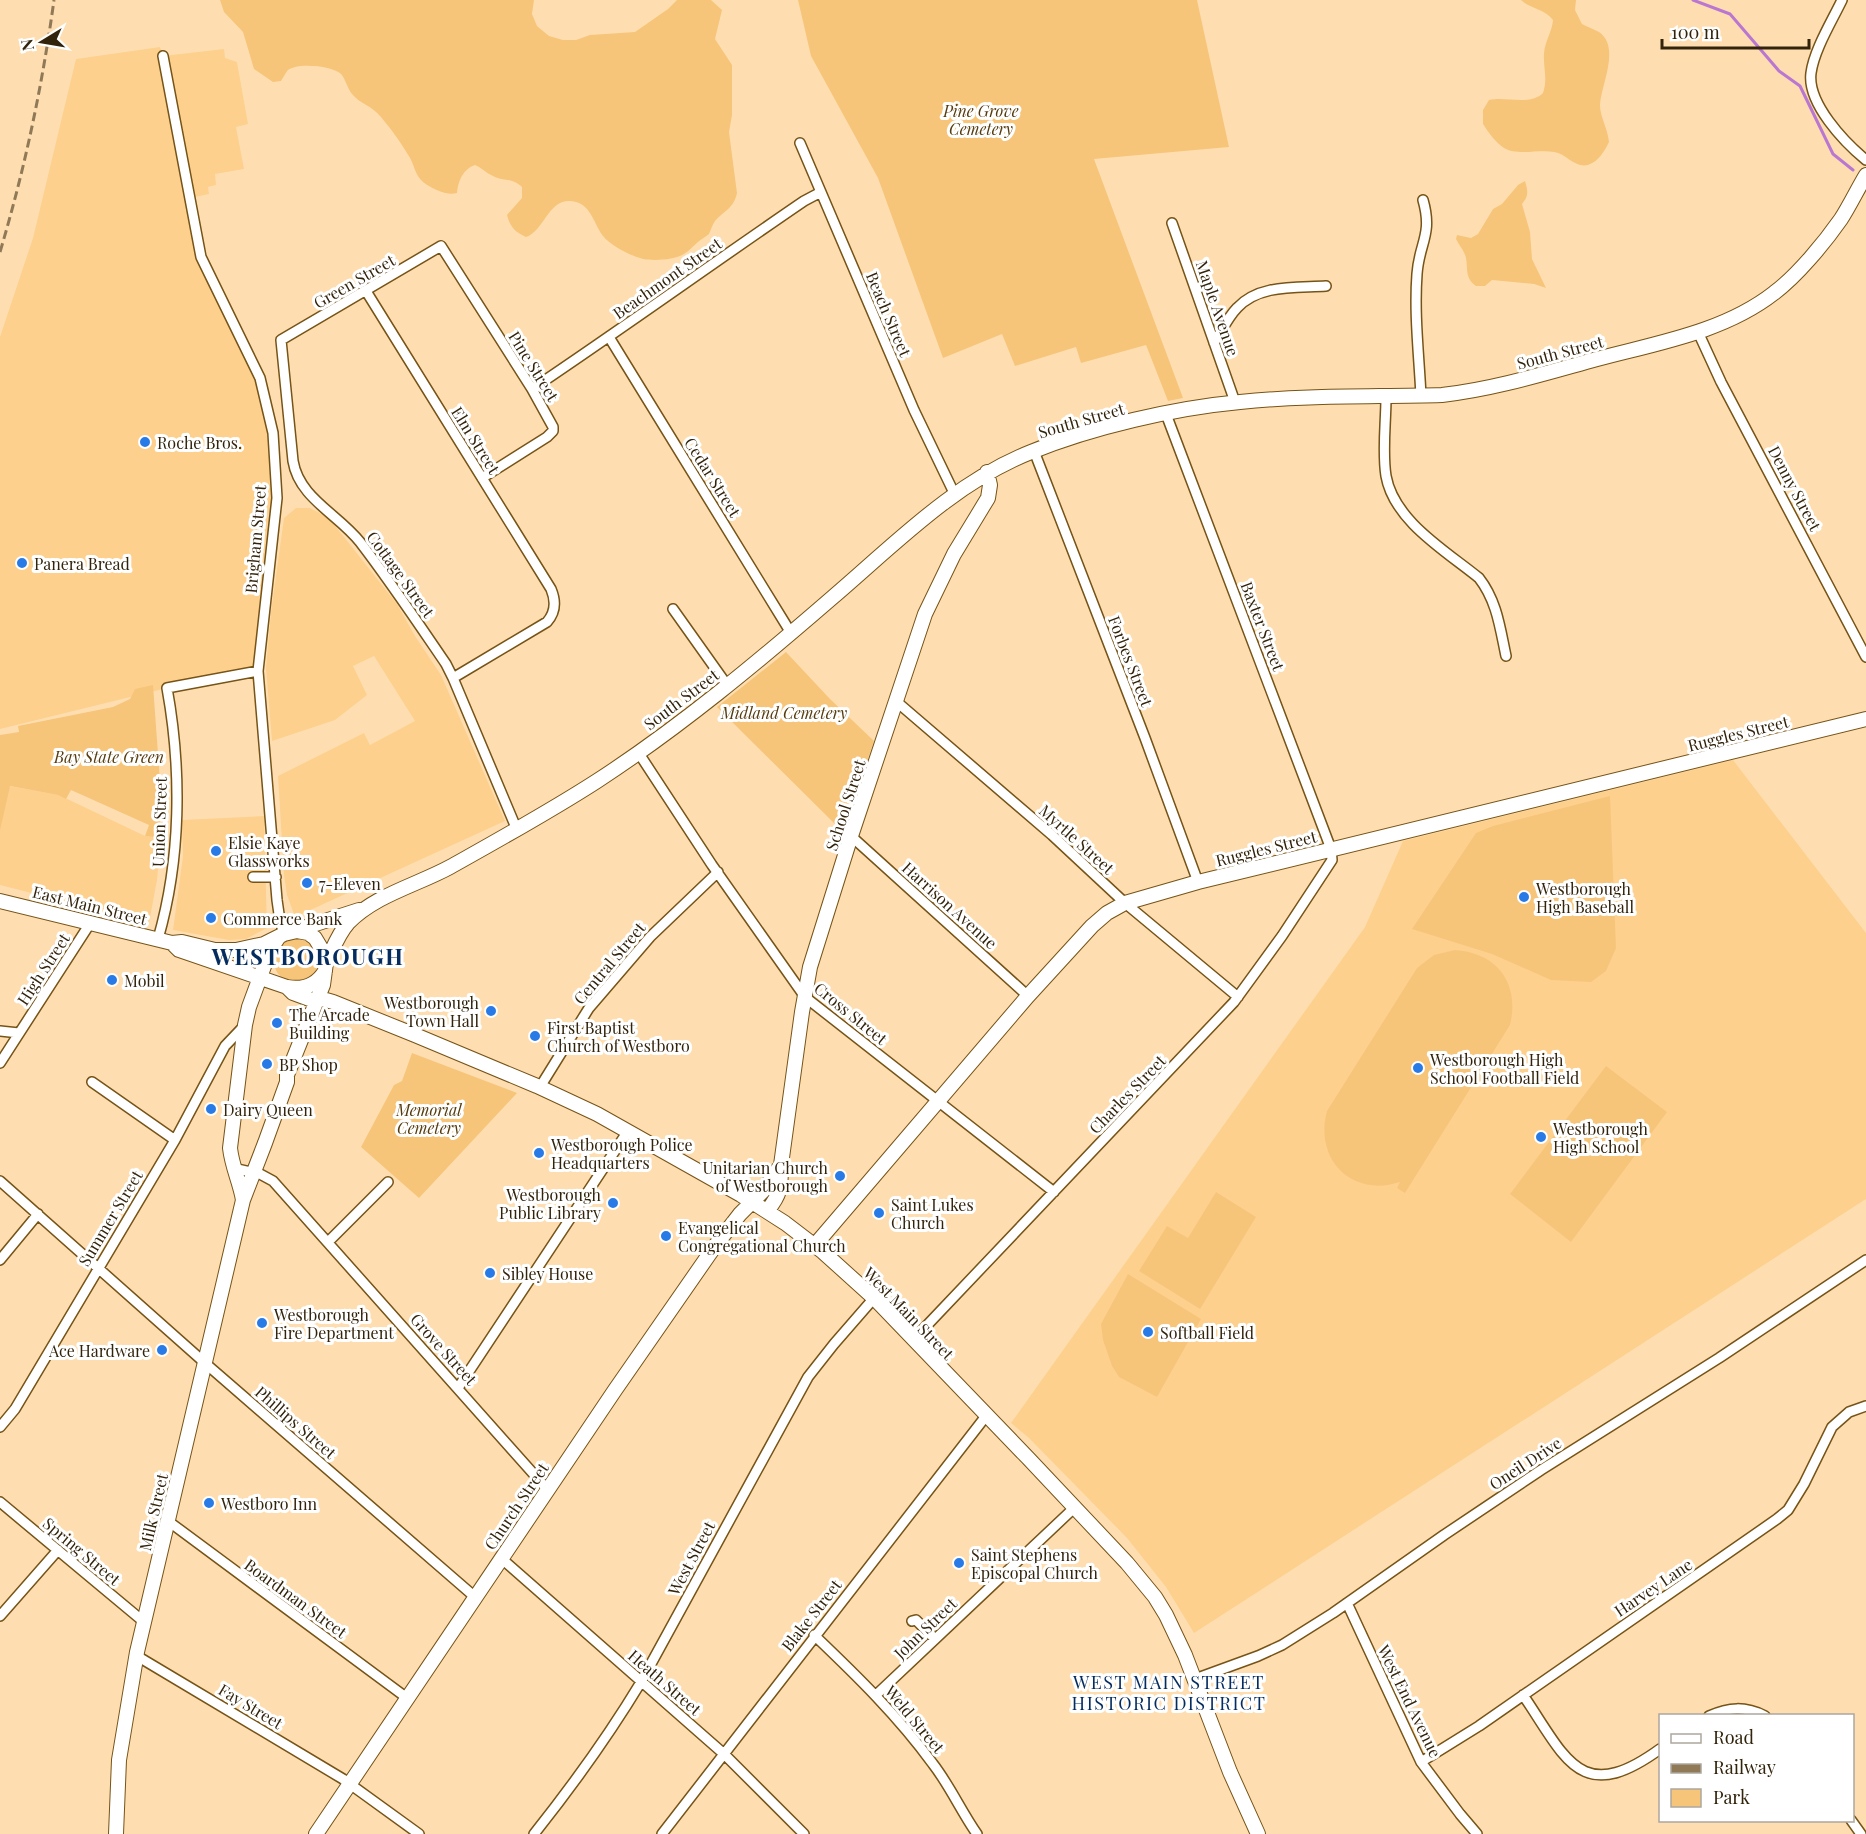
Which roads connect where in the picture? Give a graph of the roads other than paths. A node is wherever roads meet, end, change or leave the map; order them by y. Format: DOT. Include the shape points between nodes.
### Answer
graph roads {
  1 [pos="1842,0"];
  2 [pos="163,56"];
  3 [pos="800,143"];
  4 [pos="1866,160"];
  5 [pos="1865,178"];
  6 [pos="821,192"];
  7 [pos="1423,200"];
  8 [pos="1172,223"];
  9 [pos="441,246"];
  10 [pos="1326,286"];
  11 [pos="366,291"];
  12 [pos="1698,332"];
  13 [pos="609,337"];
  14 [pos="281,340"];
  15 [pos="1214,343"];
  16 [pos="532,389"];
  17 [pos="1421,396"];
  18 [pos="1386,397"];
  19 [pos="1235,402"];
  20 [pos="1166,414"];
  21 [pos="1034,451"];
  22 [pos="987,472"];
  23 [pos="482,478"];
  24 [pos="955,495"];
  25 [pos="673,609"];
  26 [pos="791,633"];
  27 [pos="1506,656"];
  28 [pos="1866,657"];
  29 [pos="258,671"];
  30 [pos="453,678"];
  31 [pos="727,685"];
  32 [pos="897,702"];
  33 [pos="1866,719"];
  34 [pos="638,752"];
  35 [pos="517,830"];
  36 [pos="851,836"];
  37 [pos="1331,849"];
  38 [pos="718,872"];
  39 [pos="253,877"];
  40 [pos="276,877"];
  41 [pos="1198,882"];
  42 [pos="0,901"];
  43 [pos="1125,903"];
  44 [pos="372,905"];
  45 [pos="91,922"];
  46 [pos="286,934"];
  47 [pos="165,941"];
  48 [pos="242,949"];
  49 [pos="268,957"];
  50 [pos="326,967"];
  51 [pos="228,968"];
  52 [pos="259,977"];
  53 [pos="285,986"];
  54 [pos="1028,996"];
  55 [pos="805,997"];
  56 [pos="1238,997"];
  57 [pos="322,999"];
  58 [pos="250,1004"];
  59 [pos="245,1024"];
  60 [pos="0,1031"];
  61 [pos="19,1033"];
  62 [pos="0,1063"];
  63 [pos="92,1082"];
  64 [pos="540,1087"];
  65 [pos="939,1102"];
  66 [pos="628,1131"];
  67 [pos="175,1140"];
  68 [pos="781,1165"];
  69 [pos="232,1168"];
  70 [pos="253,1172"];
  71 [pos="0,1181"];
  72 [pos="388,1182"];
  73 [pos="1054,1192"];
  74 [pos="243,1200"];
  75 [pos="751,1202"];
  76 [pos="766,1210"];
  77 [pos="38,1214"];
  78 [pos="328,1242"];
  79 [pos="815,1245"];
  80 [pos="0,1260"];
  81 [pos="1866,1260"];
  82 [pos="99,1268"];
  83 [pos="874,1298"];
  84 [pos="913,1340"];
  85 [pos="205,1363"];
  86 [pos="458,1388"];
  87 [pos="1866,1406"];
  88 [pos="986,1416"];
  89 [pos="0,1427"];
  90 [pos="547,1489"];
  91 [pos="0,1502"];
  92 [pos="1074,1508"];
  93 [pos="168,1521"];
  94 [pos="58,1550"];
  95 [pos="501,1558"];
  96 [pos="475,1597"];
  97 [pos="1347,1603"];
  98 [pos="0,1616"];
  99 [pos="912,1621"];
  100 [pos="144,1622"];
  101 [pos="814,1635"];
  102 [pos="935,1639"];
  103 [pos="137,1656"];
  104 [pos="1195,1678"];
  105 [pos="641,1682"];
  106 [pos="876,1695"];
  107 [pos="1523,1695"];
  108 [pos="407,1698"];
  109 [pos="1714,1714"];
  110 [pos="1762,1714"];
  111 [pos="1659,1750"];
  112 [pos="724,1754"];
  113 [pos="1421,1762"];
  114 [pos="350,1784"];
  115 [pos="1852,1822"];
  116 [pos="116,1834"];
  117 [pos="316,1834"];
  118 [pos="420,1834"];
  119 [pos="534,1834"];
  120 [pos="662,1834"];
  121 [pos="804,1834"];
  122 [pos="977,1834"];
  123 [pos="1258,1834"];
  124 [pos="1477,1834"];
  125 [pos="1861,1834"];
  1 -- 4 [label="street" via="1813,62 1810,84 1835,129"];
  2 -- 29 [label="street, Brigham Street" via="201,257 260,378 273,433 277,498"];
  3 -- 6 [label="street, Beach Street"];
  5 -- 12 [label="main road, South Street" via="1825,240 1775,293 1740,315"];
  6 -- 13 [label="street, Beachmont Street"];
  6 -- 24 [label="street, Beach Street" via="914,411"];
  7 -- 17 [label="street" via="1426,239 1417,270"];
  8 -- 15 [label="street, Maple Avenue"];
  9 -- 11 [label="street, Green Street"];
  9 -- 16 [label="street, Pine Street"];
  10 -- 15 [label="street" via="1279,289 1249,298 1236,308"];
  11 -- 14 [label="street, Green Street"];
  11 -- 23 [label="street, Elm Street"];
  12 -- 17 [label="main road, South Street" via="1485,388"];
  12 -- 28 [label="street, Denny Street"];
  13 -- 16 [label="street, Beachmont Street"];
  13 -- 26 [label="street, Cedar Street"];
  14 -- 30 [label="street, Cottage Street" via="298,480 361,543"];
  15 -- 19 [label="street, Maple Avenue"];
  16 -- 23 [label="street, Pine Street" via="553,431"];
  17 -- 18 [label="main road, South Street"];
  18 -- 19 [label="main road, South Street"];
  18 -- 27 [label="street" via="1385,465 1394,500 1410,522 1486,587 1496,607"];
  19 -- 20 [label="main road, South Street"];
  20 -- 21 [label="main road, South Street" via="1075,436"];
  20 -- 37 [label="street, Baxter Street"];
  21 -- 22 [label="main road, South Street"];
  21 -- 41 [label="street, Forbes Street"];
  22 -- 24 [label="main road, South Street"];
  22 -- 32 [label="main road, School Street" via="988,498 934,593"];
  23 -- 30 [label="street, Elm Street" via="551,589 555,606 542,625"];
  24 -- 26 [label="main road, South Street"];
  25 -- 31 [label="street"];
  26 -- 31 [label="main road, South Street"];
  29 -- 40 [label="street, Brigham Street"];
  29 -- 47 [label="street, Union Street" via="167,688 175,763 176,831"];
  30 -- 35 [label="street, Cottage Street"];
  31 -- 34 [label="main road, South Street"];
  32 -- 36 [label="main road, School Street"];
  32 -- 43 [label="street, Myrtle Street"];
  33 -- 37 [label="main road, Ruggles Street"];
  34 -- 35 [label="main road, South Street"];
  34 -- 38 [label="street, Cross Street"];
  35 -- 44 [label="main road, South Street"];
  36 -- 54 [label="street, Harrison Avenue"];
  36 -- 55 [label="main road, School Street" via="810,968"];
  37 -- 41 [label="main road, Ruggles Street"];
  37 -- 56 [label="street, Charles Street" via="1332,860"];
  38 -- 55 [label="street, Cross Street"];
  38 -- 64 [label="street, Central Street" via="650,937 590,1008"];
  39 -- 40 [label="street"];
  40 -- 46 [label="street, Brigham Street" via="280,921"];
  41 -- 43 [label="main road, Ruggles Street"];
  42 -- 45 [label="main road, East Main Street"];
  43 -- 54 [label="main road, Ruggles Street" via="1092,926"];
  43 -- 56 [label="street, Myrtle Street"];
  44 -- 46 [label="main road, South Street"];
  44 -- 50 [label="main road, South Street" via="346,925"];
  45 -- 47 [label="main road, East Main Street"];
  45 -- 61 [label="street, High Street"];
  46 -- 48 [label="main road, South Street"];
  46 -- 49 [label="main road"];
  46 -- 50 [label="main road" via="308,933 315,938 323,949"];
  47 -- 48 [label="main road, East Main Street" via="215,950"];
  47 -- 51 [label="main road, East Main Street"];
  49 -- 52 [label="main road"];
  49 -- 53 [label="main road" via="270,973"];
  50 -- 53 [label="main road" via="308,987"];
  50 -- 57 [label="main road, Milk Street"];
  51 -- 52 [label="main road, East Main Street"];
  51 -- 58 [label="main road" via="244,984"];
  52 -- 53 [label="main road, East Main Street"];
  52 -- 58 [label="main road"];
  53 -- 57 [label="main road, West Main Street" via="312,1000"];
  54 -- 65 [label="main road, Ruggles Street"];
  55 -- 65 [label="street, Cross Street"];
  55 -- 68 [label="main road, School Street"];
  56 -- 73 [label="street, Charles Street"];
  57 -- 64 [label="main road, West Main Street"];
  57 -- 70 [label="main road, Milk Street" via="294,1057"];
  58 -- 59 [label="main road"];
  59 -- 67 [label="street, Summer Street" via="225,1046"];
  59 -- 69 [label="main road"];
  60 -- 61 [label="street"];
  61 -- 62 [label="street, High Street"];
  63 -- 67 [label="street"];
  64 -- 66 [label="main road, West Main Street"];
  65 -- 73 [label="street, Cross Street"];
  65 -- 79 [label="main road, Ruggles Street"];
  66 -- 75 [label="main road, West Main Street"];
  66 -- 86 [label="street"];
  67 -- 82 [label="street, Summer Street"];
  68 -- 75 [label="main road, School Street"];
  68 -- 76 [label="main road, School Street" via="781,1188"];
  69 -- 70 [label="street, Grove Street"];
  69 -- 74 [label="main road"];
  70 -- 74 [label="main road, Milk Street"];
  70 -- 78 [label="street, Grove Street" via="273,1181"];
  71 -- 77 [label="street, Phillips Street"];
  72 -- 78 [label="street"];
  73 -- 84 [label="street, Charles Street"];
  74 -- 85 [label="main road, Milk Street"];
  75 -- 76 [label="main road, West Main Street"];
  75 -- 90 [label="main road, Church Street" via="709,1255"];
  76 -- 79 [label="main road, West Main Street"];
  77 -- 80 [label="street"];
  77 -- 82 [label="street, Phillips Street"];
  78 -- 86 [label="street, Grove Street"];
  79 -- 83 [label="main road, West Main Street"];
  81 -- 97 [label="street, Oneil Drive" via="1444,1534"];
  82 -- 85 [label="street, Phillips Street"];
  82 -- 89 [label="street, Summer Street"];
  83 -- 84 [label="main road, West Main Street"];
  83 -- 105 [label="street, West Street" via="808,1377"];
  84 -- 88 [label="main road, West Main Street"];
  85 -- 93 [label="main road, Milk Street"];
  85 -- 96 [label="street, Phillips Street"];
  86 -- 90 [label="street, Grove Street"];
  87 -- 107 [label="street, Harvey Lane" via="1849,1412 1832,1427 1788,1509 1744,1544"];
  88 -- 92 [label="main road, West Main Street"];
  88 -- 101 [label="street, Blake Street"];
  90 -- 95 [label="main road, Church Street"];
  91 -- 94 [label="street, Spring Street"];
  92 -- 102 [label="street, John Street"];
  92 -- 104 [label="main road, West Main Street" via="1155,1597"];
  93 -- 100 [label="main road, Milk Street"];
  93 -- 108 [label="street, Boardman Street"];
  94 -- 98 [label="street"];
  94 -- 100 [label="street, Spring Street"];
  95 -- 96 [label="main road, Church Street"];
  95 -- 105 [label="street, Heath Street"];
  96 -- 108 [label="main road, Church Street"];
  97 -- 104 [label="street, Oneil Drive" via="1270,1651"];
  97 -- 113 [label="street, West End Avenue"];
  99 -- 102 [label="street" via="916,1620"];
  100 -- 103 [label="main road, Milk Street"];
  101 -- 106 [label="street, Weld Street"];
  101 -- 112 [label="street, Blake Street"];
  102 -- 106 [label="street, John Street"];
  103 -- 114 [label="street, Fay Street"];
  103 -- 116 [label="main road, Milk Street" via="119,1760"];
  104 -- 123 [label="main road, West Main Street"];
  105 -- 112 [label="street, Heath Street"];
  105 -- 119 [label="street, West Street" via="569,1790"];
  106 -- 122 [label="street, Weld Street" via="935,1766"];
  107 -- 111 [label="street" via="1567,1758 1590,1775 1622,1772"];
  107 -- 113 [label="street, Harvey Lane"];
  108 -- 114 [label="main road, Church Street"];
  109 -- 110 [label="street" via="1739,1707"];
  112 -- 120 [label="street, Blake Street"];
  112 -- 121 [label="street, Heath Street"];
  113 -- 124 [label="street, West End Avenue"];
  114 -- 117 [label="main road, Church Street"];
  114 -- 118 [label="street, Fay Street"];
  115 -- 125 [label="street"];
}
